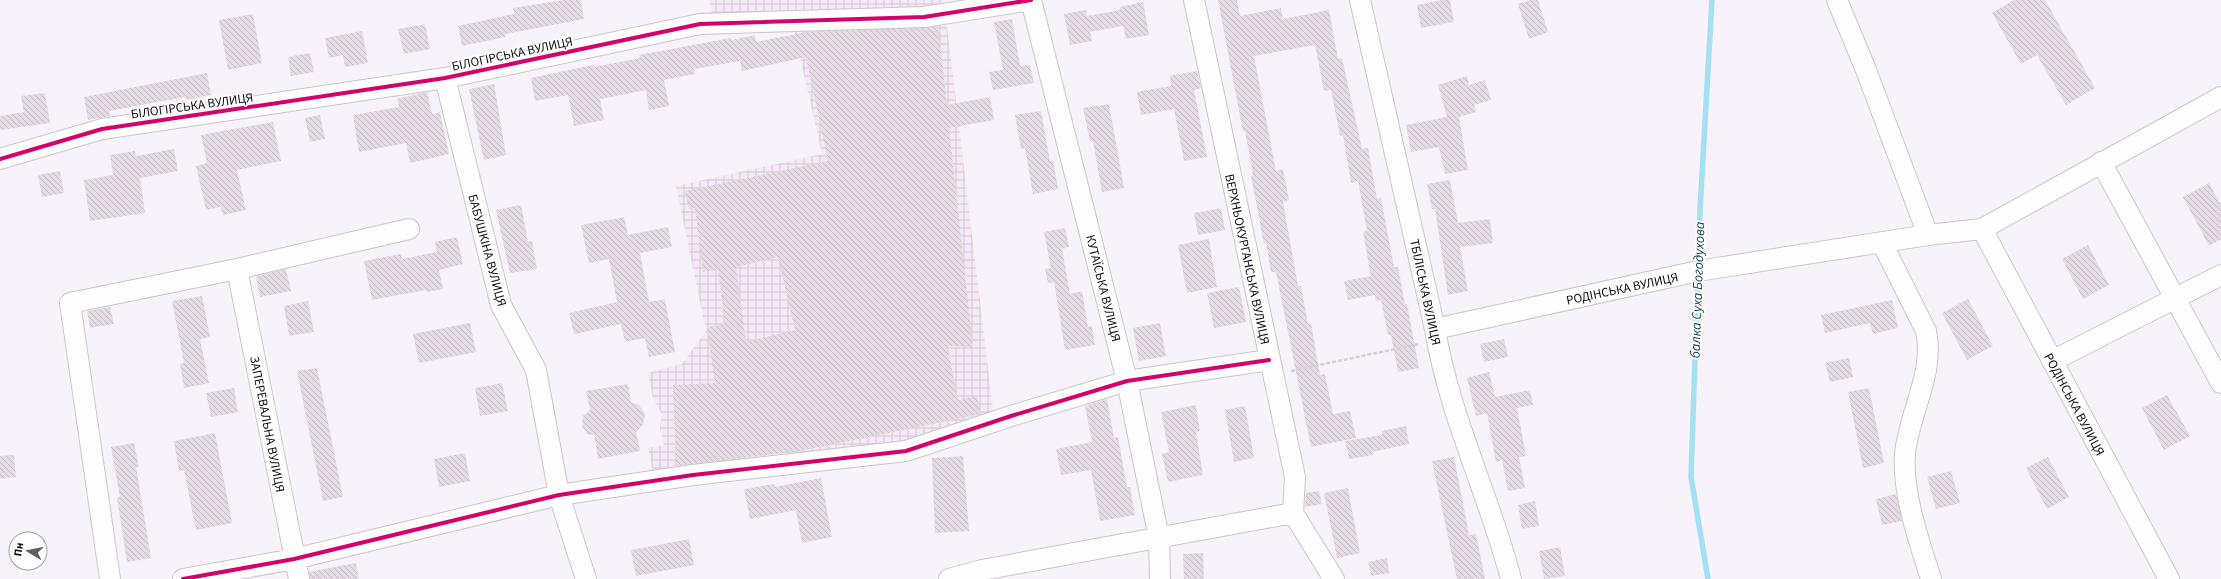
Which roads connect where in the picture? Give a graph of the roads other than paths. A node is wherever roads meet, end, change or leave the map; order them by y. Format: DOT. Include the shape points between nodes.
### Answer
graph roads {
  1 [pos="1031,0"];
  2 [pos="1194,0"];
  3 [pos="1360,0"];
  4 [pos="1837,0"];
  5 [pos="445,78"];
  6 [pos="2220,101"];
  7 [pos="0,159"];
  8 [pos="2101,162"];
  9 [pos="409,229"];
  10 [pos="1982,229"];
  11 [pos="1928,235"];
  12 [pos="1882,243"];
  13 [pos="237,269"];
  14 [pos="2221,275"];
  15 [pos="2175,299"];
  16 [pos="1436,335"];
  17 [pos="2052,361"];
  18 [pos="1271,368"];
  19 [pos="1127,381"];
  20 [pos="2221,383"];
  21 [pos="559,495"];
  22 [pos="1293,514"];
  23 [pos="1159,538"];
  24 [pos="294,559"];
  25 [pos="110,579"];
  26 [pos="183,579"];
  27 [pos="299,579"];
  28 [pos="586,579"];
  29 [pos="949,579"];
  30 [pos="1160,579"];
  31 [pos="1334,579"];
  32 [pos="1511,579"];
  33 [pos="1931,579"];
  34 [pos="2169,579"];
  1 -- 5 [label="street, БІЛОГІРСЬКА ВУЛИЦЯ" via="924,17 700,24"];
  1 -- 19 [label="street, КУТАЇСЬКА ВУЛИЦЯ"];
  2 -- 18 [label="street, ВЕРХНЬОКУРГАНСЬКА ВУЛИЦЯ"];
  3 -- 16 [label="street, ТБІЛІСЬКА ВУЛИЦЯ"];
  4 -- 11 [label="street"];
  5 -- 7 [label="street, БІЛОГІРСЬКА ВУЛИЦЯ" via="102,129"];
  5 -- 21 [label="street, БАБУШКІНА ВУЛИЦЯ" via="501,305 536,370"];
  6 -- 8 [label="street, РОДІНСЬКА ВУЛИЦЯ"];
  8 -- 10 [label="street, РОДІНСЬКА ВУЛИЦЯ"];
  8 -- 15 [label="street"];
  9 -- 13 [label="street"];
  10 -- 11 [label="street, РОДІНСЬКА ВУЛИЦЯ"];
  10 -- 17 [label="street, РОДІНСЬКА ВУЛИЦЯ"];
  11 -- 12 [label="street, РОДІНСЬКА ВУЛИЦЯ"];
  12 -- 16 [label="street, РОДІНСЬКА ВУЛИЦЯ" via="1698,271"];
  12 -- 33 [label="street" via="1926,331 1930,346 1926,376 1908,435 1904,469"];
  13 -- 24 [label="street, ЗАПЕРЕВАЛЬНА ВУЛИЦЯ"];
  13 -- 25 [label="street" via="70,303"];
  14 -- 15 [label="street"];
  15 -- 17 [label="street"];
  15 -- 20 [label="street"];
  16 -- 32 [label="street, ТБІЛІСЬКА ВУЛИЦЯ" via="1446,384"];
  17 -- 34 [label="street, РОДІНСЬКА ВУЛИЦЯ"];
  18 -- 19 [label="street"];
  18 -- 22 [label="street, ВЕРХНЬОКУРГАНСЬКА ВУЛИЦЯ" via="1295,477"];
  19 -- 21 [label="street" via="906,451 693,475"];
  19 -- 23 [label="street, КУТАЇСЬКА ВУЛИЦЯ"];
  21 -- 24 [label="street"];
  21 -- 28 [label="street, БАБУШКІНА ВУЛИЦЯ"];
  22 -- 23 [label="street"];
  22 -- 31 [label="street"];
  23 -- 29 [label="street" via="982,570"];
  23 -- 30 [label="street, КУТАЇСЬКА ВУЛИЦЯ"];
  24 -- 26 [label="street"];
  24 -- 27 [label="street, ЗАПЕРЕВАЛЬНА ВУЛИЦЯ"];
}
